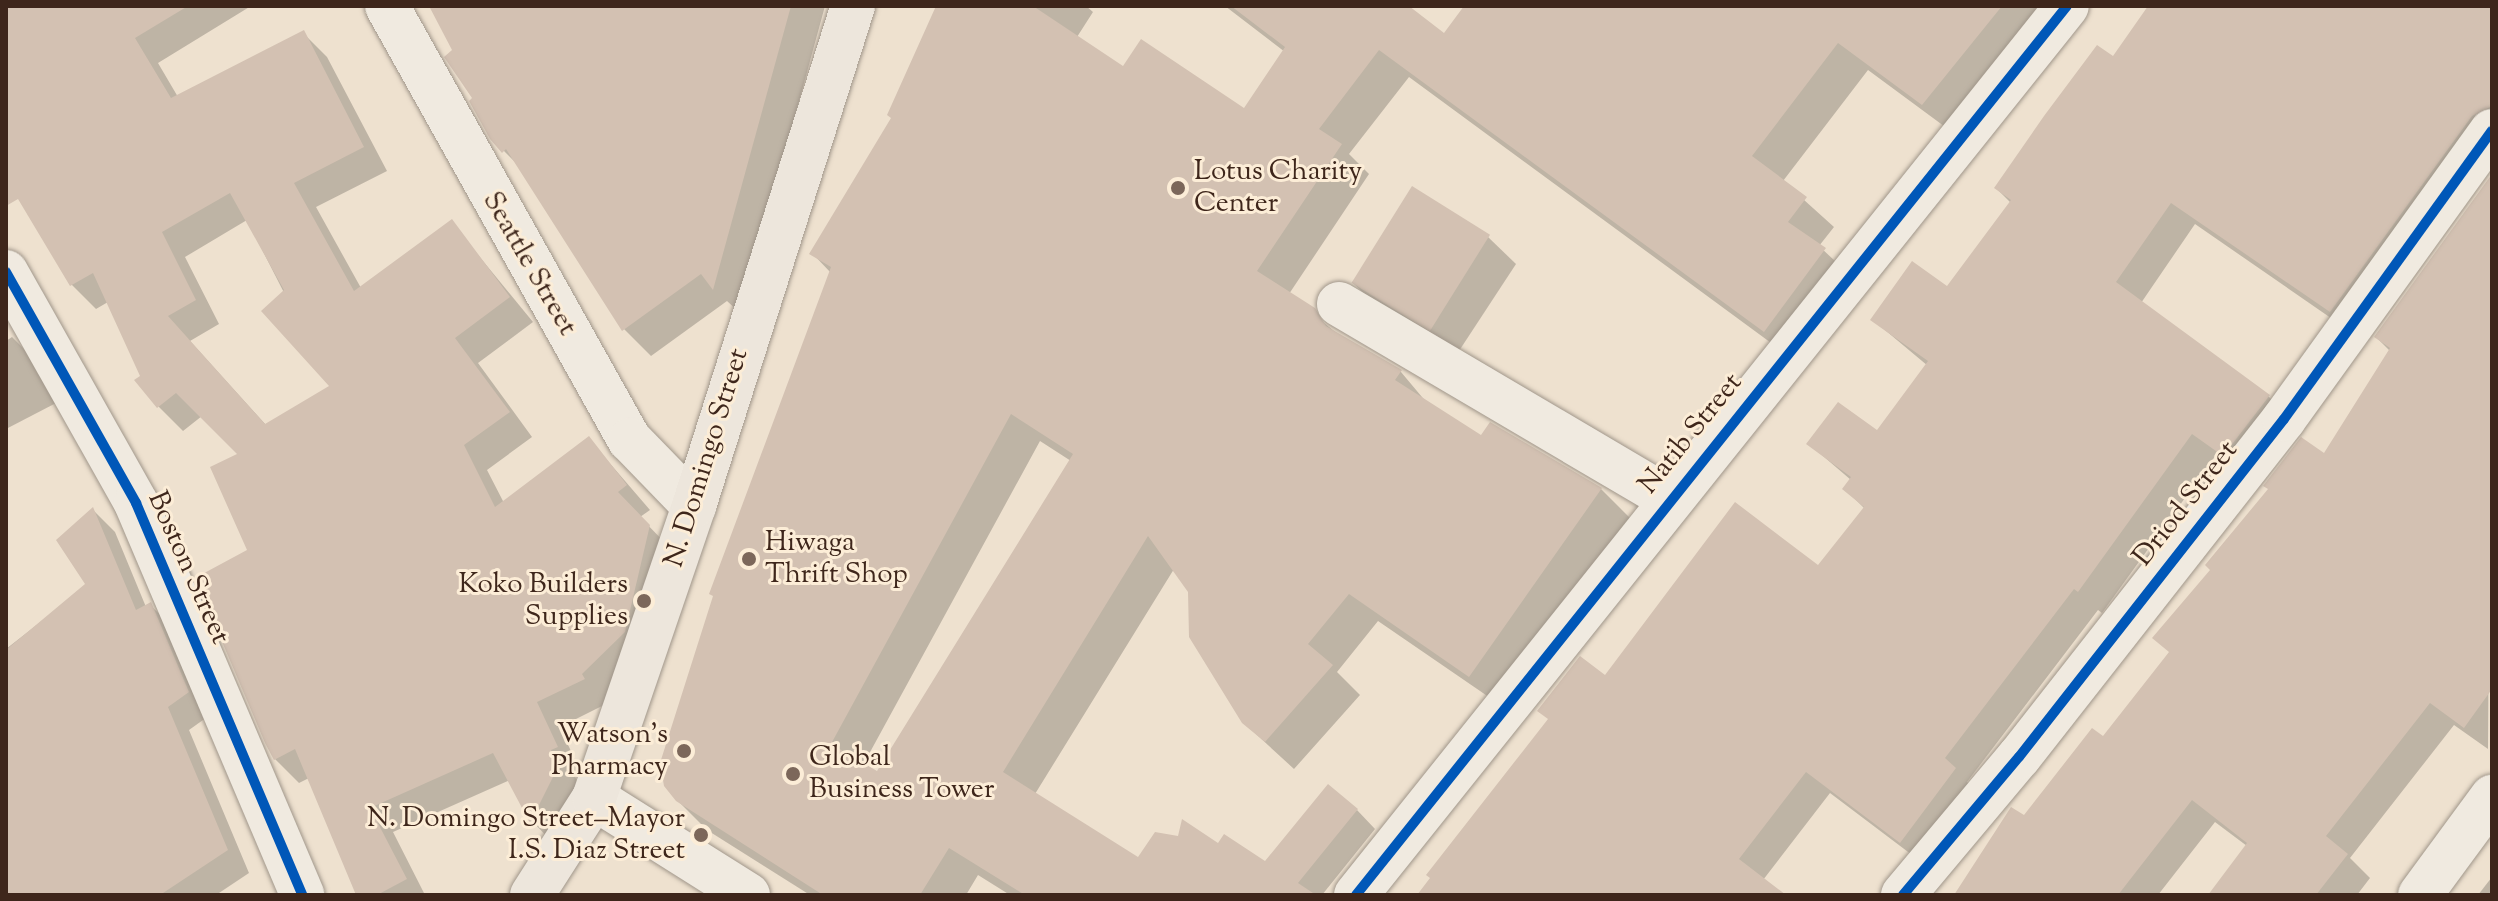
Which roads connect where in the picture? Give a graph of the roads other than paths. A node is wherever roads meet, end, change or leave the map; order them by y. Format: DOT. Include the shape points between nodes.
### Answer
graph roads {
  1 [pos="387,6"];
  2 [pos="853,6"];
  3 [pos="2067,6"];
  4 [pos="2492,131"];
  5 [pos="6,272"];
  6 [pos="1339,304"];
  7 [pos="1669,498"];
  8 [pos="694,506"];
  9 [pos="2492,797"];
  10 [pos="594,798"];
  11 [pos="302,895"];
  12 [pos="532,895"];
  13 [pos="748,895"];
  14 [pos="1356,895"];
  15 [pos="1903,895"];
  16 [pos="2420,895"];
  1 -- 8 [label="street, Seattle Street" via="630,440"];
  2 -- 8 [label="main road, N. Domingo Street"];
  3 -- 7 [label="street, Natib Street"];
  4 -- 15 [label="street, Driod Street" via="2284,419 2019,757"];
  5 -- 11 [label="street, Boston Street" via="136,503"];
  6 -- 7 [label="street"];
  7 -- 14 [label="street, Natib Street"];
  8 -- 10 [label="main road, N. Domingo Street"];
  9 -- 16 [label="street"];
  10 -- 12 [label="main road, N. Domingo Street"];
  10 -- 13 [label="street"];
}
